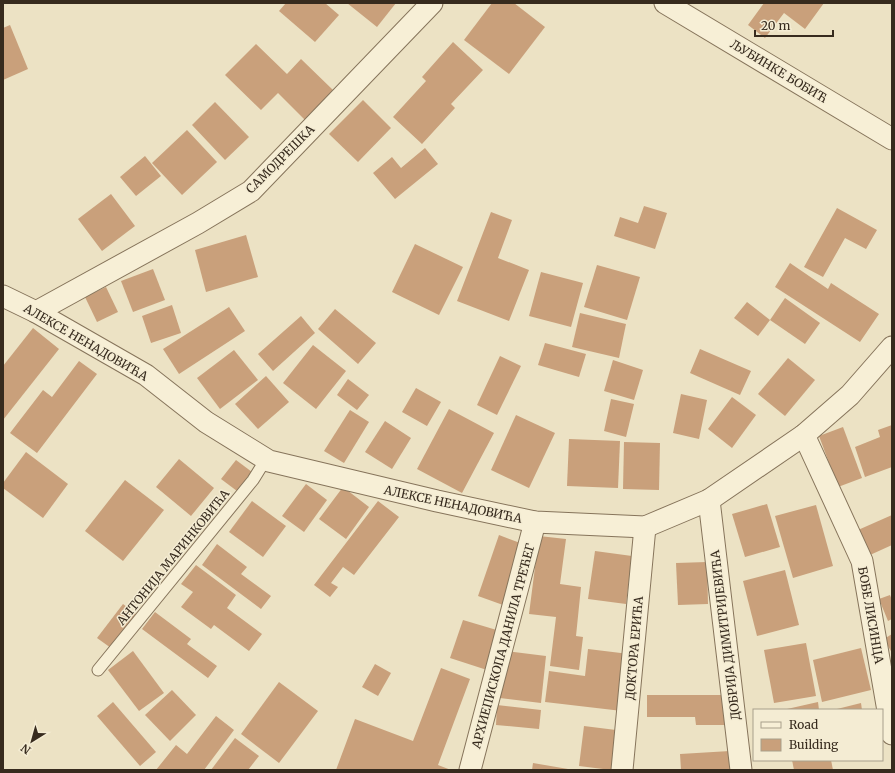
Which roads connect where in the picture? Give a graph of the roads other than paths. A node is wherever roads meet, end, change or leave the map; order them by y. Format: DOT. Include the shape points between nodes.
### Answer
graph roads {
  1 [pos="432,3"];
  2 [pos="665,3"];
  3 [pos="892,139"];
  4 [pos="3,296"];
  5 [pos="36,312"];
  6 [pos="892,347"];
  7 [pos="804,435"];
  8 [pos="266,459"];
  9 [pos="709,500"];
  10 [pos="535,522"];
  11 [pos="645,527"];
  12 [pos="98,670"];
  13 [pos="892,734"];
  14 [pos="470,770"];
  15 [pos="622,770"];
  16 [pos="741,770"];
  1 -- 5 [label="street, САМОДРЕШКА" via="251,191"];
  2 -- 3 [label="street, ЉУБИНКЕ БОБИЋ"];
  4 -- 5 [label="street, АЛЕКСЕ НЕНАДОВИЋА"];
  5 -- 8 [label="street, АЛЕКСЕ НЕНАДОВИЋА" via="146,375 206,422"];
  6 -- 7 [label="street, АЛЕКСЕ НЕНАДОВИЋА" via="850,395"];
  7 -- 9 [label="street, АЛЕКСЕ НЕНАДОВИЋА"];
  7 -- 13 [label="street, БОБЕ ЛИСИНЦА" via="862,561"];
  8 -- 10 [label="street, АЛЕКСЕ НЕНАДОВИЋА"];
  8 -- 12 [label="lane, АНТОНИЈА МАРИНКОВИЋА" via="253,480"];
  9 -- 11 [label="street, АЛЕКСЕ НЕНАДОВИЋА"];
  9 -- 16 [label="street, ДОБРИЈА ДИМИТРИЈЕВИЋА"];
  10 -- 11 [label="street, АЛЕКСЕ НЕНАДОВИЋА"];
  10 -- 14 [label="street, АРХИЕПИСКОПА ДАНИЛА ТРЕЋЕГ"];
  11 -- 15 [label="street, ДОКТОРА ЕРИЋА"];
}
